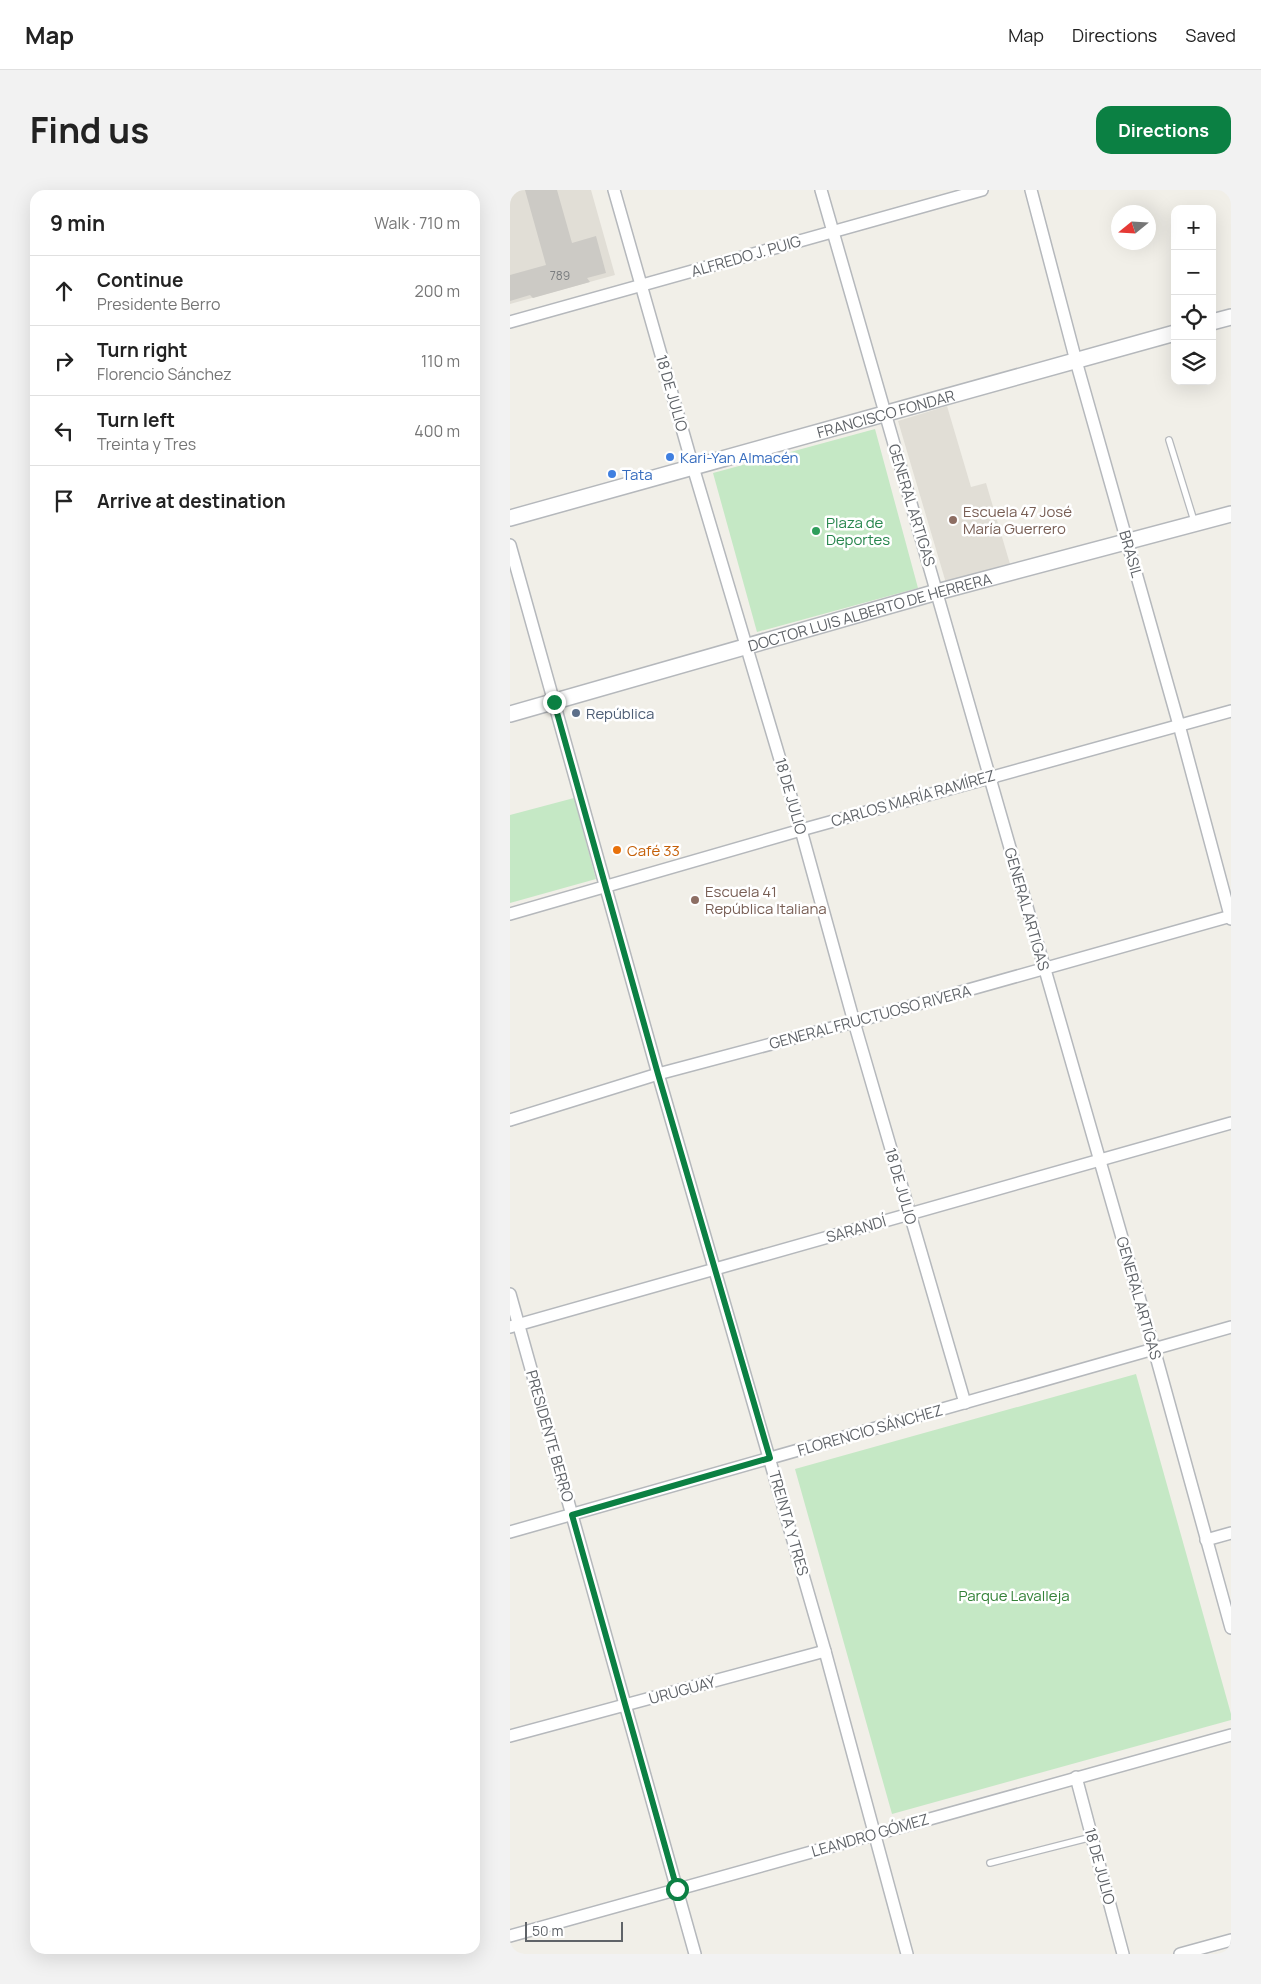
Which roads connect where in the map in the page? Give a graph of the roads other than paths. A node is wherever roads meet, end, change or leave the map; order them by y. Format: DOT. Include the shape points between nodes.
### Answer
graph roads {
  1 [pos="614,190"];
  2 [pos="821,190"];
  3 [pos="982,190"];
  4 [pos="1031,190"];
  5 [pos="833,231"];
  6 [pos="642,286"];
  7 [pos="1231,317"];
  8 [pos="1216,321"];
  9 [pos="510,322"];
  10 [pos="1171,334"];
  11 [pos="1076,360"];
  12 [pos="885,414"];
  13 [pos="1170,440"];
  14 [pos="693,467"];
  15 [pos="1231,514"];
  16 [pos="510,518"];
  17 [pos="1194,524"];
  18 [pos="1127,541"];
  19 [pos="510,545"];
  20 [pos="938,592"];
  21 [pos="746,646"];
  22 [pos="554,702"];
  23 [pos="1231,711"];
  24 [pos="510,714"];
  25 [pos="1179,725"];
  26 [pos="990,777"];
  27 [pos="801,830"];
  28 [pos="604,885"];
  29 [pos="510,914"];
  30 [pos="1231,917"];
  31 [pos="1043,970"];
  32 [pos="854,1022"];
  33 [pos="658,1074"];
  34 [pos="510,1120"];
  35 [pos="1231,1123"];
  36 [pos="1098,1160"];
  37 [pos="910,1214"];
  38 [pos="715,1269"];
  39 [pos="510,1294"];
  40 [pos="514,1326"];
  41 [pos="1231,1327"];
  42 [pos="1154,1349"];
  43 [pos="965,1403"];
  44 [pos="770,1458"];
  45 [pos="572,1515"];
  46 [pos="510,1532"];
  47 [pos="1231,1533"];
  48 [pos="1206,1540"];
  49 [pos="1231,1628"];
  50 [pos="826,1651"];
  51 [pos="626,1705"];
  52 [pos="1231,1735"];
  53 [pos="510,1736"];
  54 [pos="1076,1777"];
  55 [pos="874,1834"];
  56 [pos="1092,1837"];
  57 [pos="990,1862"];
  58 [pos="677,1889"];
  59 [pos="510,1936"];
  60 [pos="1231,1940"];
  61 [pos="695,1954"];
  62 [pos="907,1954"];
  63 [pos="1123,1954"];
  64 [pos="1180,1954"];
  1 -- 6 [label="street, 18 DE JULIO"];
  2 -- 5 [label="street, GENERAL ARTIGAS"];
  3 -- 5 [label="street, ALFREDO J. PUIG"];
  4 -- 11 [label="street, BRASIL"];
  5 -- 6 [label="street, ALFREDO J. PUIG"];
  5 -- 12 [label="street, GENERAL ARTIGAS"];
  6 -- 9 [label="street, ALFREDO J. PUIG"];
  6 -- 14 [label="street, 18 DE JULIO"];
  7 -- 8 [label="street"];
  10 -- 11 [label="street, FRANCISCO FONDAR"];
  11 -- 12 [label="street, FRANCISCO FONDAR"];
  11 -- 18 [label="street, BRASIL"];
  12 -- 14 [label="street, FRANCISCO FONDAR"];
  12 -- 20 [label="street, GENERAL ARTIGAS"];
  13 -- 17 [label="lane"];
  14 -- 16 [label="street, FRANCISCO FONDAR"];
  14 -- 21 [label="street, 18 DE JULIO"];
  15 -- 17 [label="street, DOCTOR LUIS ALBERTO DE HERRERA"];
  17 -- 18 [label="street, DOCTOR LUIS ALBERTO DE HERRERA"];
  18 -- 20 [label="street, DOCTOR LUIS ALBERTO DE HERRERA"];
  18 -- 25 [label="street, BRASIL"];
  19 -- 22 [label="street, TREINTA Y TRES"];
  20 -- 21 [label="street, DOCTOR LUIS ALBERTO DE HERRERA"];
  20 -- 26 [label="street, GENERAL ARTIGAS"];
  21 -- 22 [label="street, DOCTOR LUIS ALBERTO DE HERRERA"];
  21 -- 27 [label="street, 18 DE JULIO"];
  22 -- 24 [label="street, DOCTOR LUIS ALBERTO DE HERRERA"];
  22 -- 28 [label="street, TREINTA Y TRES"];
  23 -- 25 [label="street, CARLOS MARÍA RAMÍREZ"];
  25 -- 26 [label="street, CARLOS MARÍA RAMÍREZ"];
  25 -- 30 [label="street, BRASIL"];
  26 -- 27 [label="street, CARLOS MARÍA RAMÍREZ"];
  26 -- 31 [label="street, GENERAL ARTIGAS"];
  27 -- 28 [label="street, CARLOS MARÍA RAMÍREZ"];
  27 -- 32 [label="street, 18 DE JULIO"];
  28 -- 29 [label="street, CARLOS MARÍA RAMÍREZ"];
  28 -- 33 [label="street, TREINTA Y TRES"];
  30 -- 31 [label="street, GENERAL FRUCTUOSO RIVERA"];
  31 -- 32 [label="street, GENERAL FRUCTUOSO RIVERA"];
  31 -- 36 [label="street, GENERAL ARTIGAS"];
  32 -- 33 [label="street, GENERAL FRUCTUOSO RIVERA"];
  32 -- 37 [label="street, 18 DE JULIO"];
  33 -- 34 [label="street, GENERAL FRUCTUOSO RIVERA"];
  33 -- 38 [label="street, TREINTA Y TRES"];
  35 -- 36 [label="street, SARANDÍ"];
  36 -- 37 [label="street, SARANDÍ"];
  36 -- 42 [label="street, GENERAL ARTIGAS"];
  37 -- 38 [label="street, SARANDÍ"];
  37 -- 43 [label="street, 18 DE JULIO"];
  38 -- 40 [label="street, SARANDÍ"];
  38 -- 44 [label="street, TREINTA Y TRES"];
  39 -- 40 [label="street, PRESIDENTE BERRO"];
  40 -- 45 [label="street, PRESIDENTE BERRO"];
  41 -- 42 [label="street, FLORENCIO SÁNCHEZ"];
  42 -- 43 [label="street, FLORENCIO SÁNCHEZ"];
  42 -- 48 [label="street, GENERAL ARTIGAS"];
  43 -- 44 [label="street, FLORENCIO SÁNCHEZ"];
  44 -- 45 [label="street, FLORENCIO SÁNCHEZ"];
  44 -- 50 [label="street, TREINTA Y TRES"];
  45 -- 46 [label="street, FLORENCIO SÁNCHEZ"];
  45 -- 51 [label="street, PRESIDENTE BERRO"];
  47 -- 48 [label="street"];
  48 -- 49 [label="street, GENERAL ARTIGAS"];
  50 -- 51 [label="street, URUGUAY"];
  50 -- 55 [label="street, TREINTA Y TRES"];
  51 -- 53 [label="street, URUGUAY"];
  51 -- 58 [label="street, PRESIDENTE BERRO"];
  52 -- 54 [label="street, LEANDRO GÓMEZ"];
  54 -- 55 [label="street, LEANDRO GÓMEZ"];
  54 -- 56 [label="street, 18 DE JULIO"];
  55 -- 58 [label="street, LEANDRO GÓMEZ"];
  55 -- 62 [label="street, TREINTA Y TRES"];
  56 -- 57 [label="lane"];
  56 -- 63 [label="street, 18 DE JULIO"];
  58 -- 59 [label="street, LEANDRO GÓMEZ"];
  58 -- 61 [label="street, PRESIDENTE BERRO"];
  60 -- 64 [label="street"];
}
